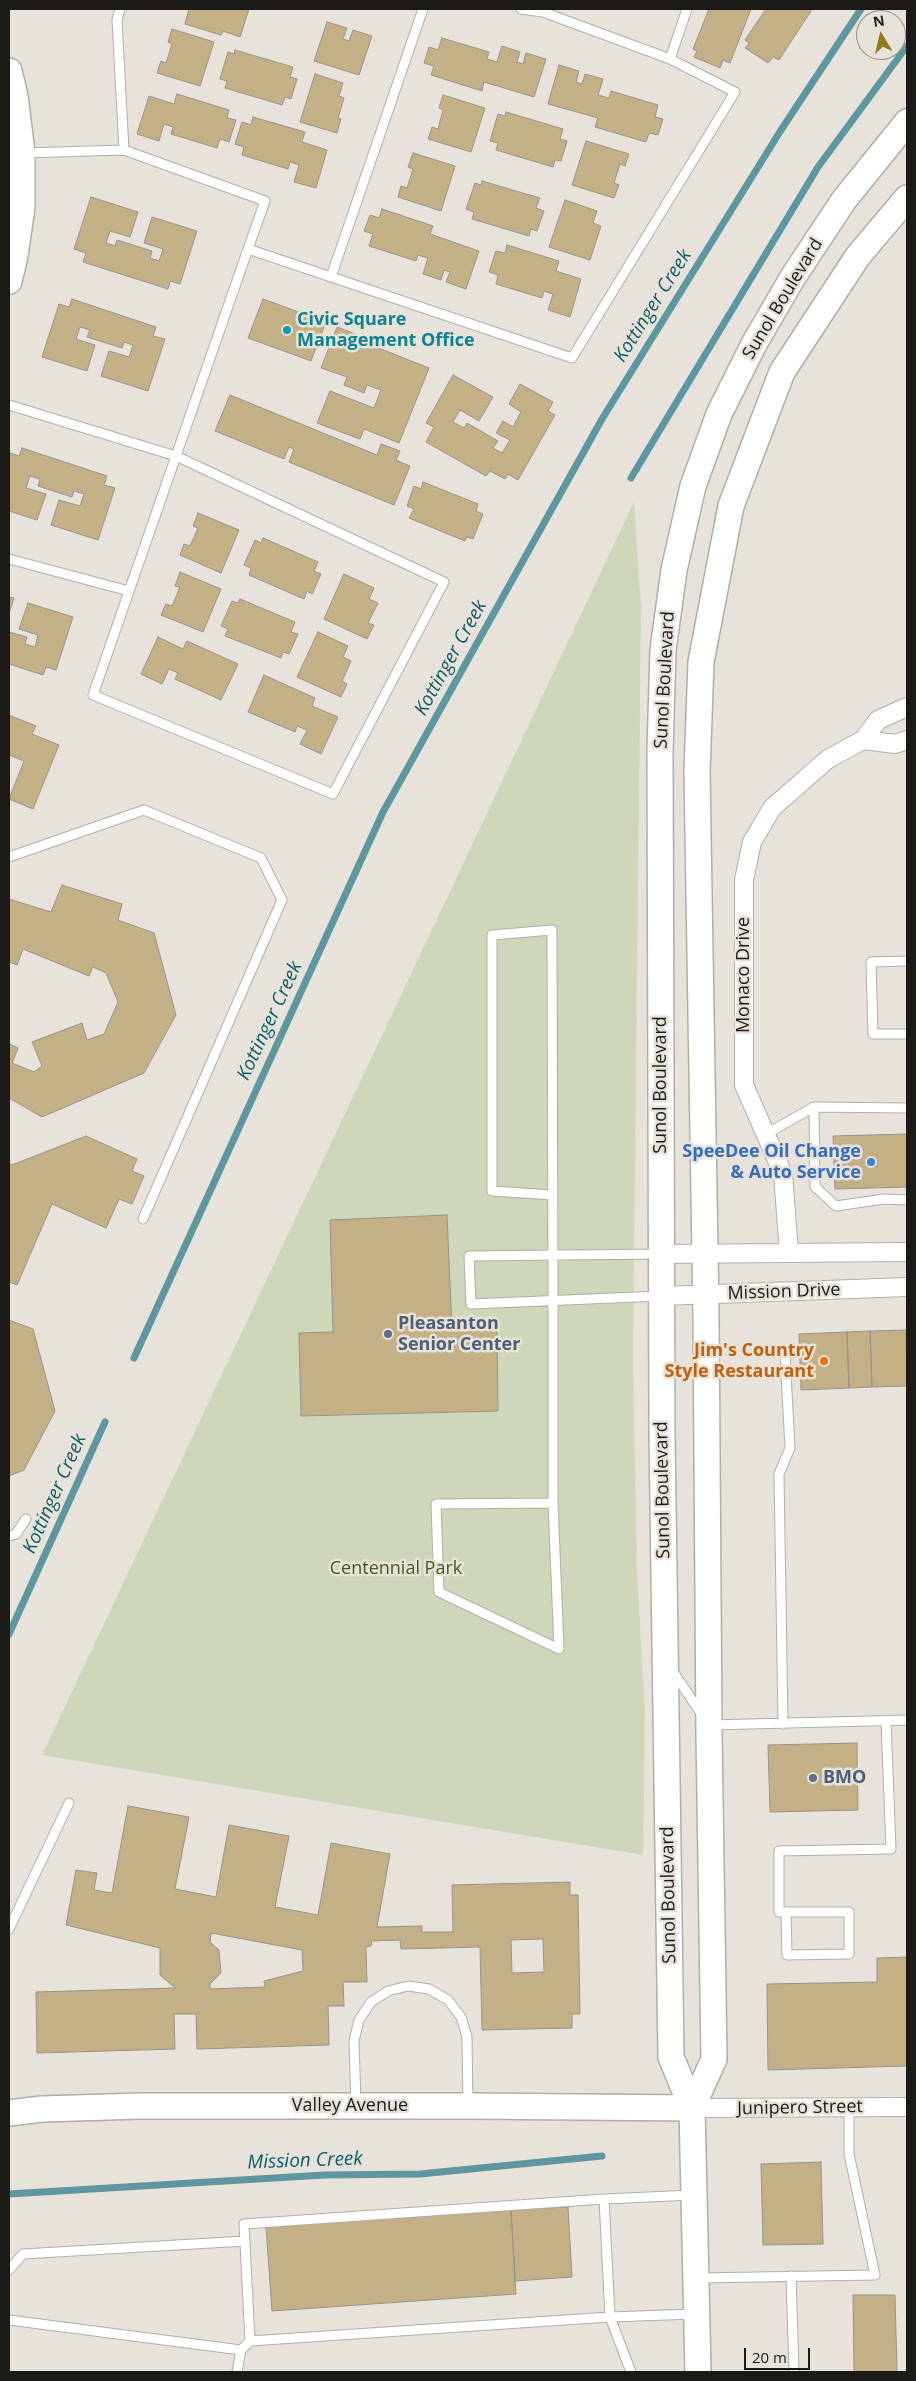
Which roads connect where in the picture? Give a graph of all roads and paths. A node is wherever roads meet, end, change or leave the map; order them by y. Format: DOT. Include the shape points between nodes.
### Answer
graph roads {
  1 [pos="120,9"];
  2 [pos="423,9"];
  3 [pos="521,9"];
  4 [pos="687,9"];
  5 [pos="670,59"];
  6 [pos="9,71"];
  7 [pos="907,122"];
  8 [pos="124,150"];
  9 [pos="22,153"];
  10 [pos="907,198"];
  11 [pos="248,249"];
  12 [pos="331,277"];
  13 [pos="9,281"];
  14 [pos="9,405"];
  15 [pos="176,456"];
  16 [pos="9,559"];
  17 [pos="129,591"];
  18 [pos="907,707"];
  19 [pos="862,740"];
  20 [pos="907,740"];
  21 [pos="9,857"];
  22 [pos="907,961"];
  23 [pos="907,1034"];
  24 [pos="814,1107"];
  25 [pos="907,1108"];
  26 [pos="766,1134"];
  27 [pos="552,1194"];
  28 [pos="907,1200"];
  29 [pos="142,1218"];
  30 [pos="907,1252"];
  31 [pos="789,1253"];
  32 [pos="661,1254"];
  33 [pos="704,1254"];
  34 [pos="553,1255"];
  35 [pos="907,1288"];
  36 [pos="706,1295"];
  37 [pos="661,1296"];
  38 [pos="553,1300"];
  39 [pos="785,1354"];
  40 [pos="553,1503"];
  41 [pos="26,1519"];
  42 [pos="9,1536"];
  43 [pos="666,1662"];
  44 [pos="907,1720"];
  45 [pos="886,1721"];
  46 [pos="783,1724"];
  47 [pos="709,1725"];
  48 [pos="70,1803"];
  49 [pos="786,1912"];
  50 [pos="9,1929"];
  51 [pos="356,2106"];
  52 [pos="468,2106"];
  53 [pos="907,2107"];
  54 [pos="692,2108"];
  55 [pos="849,2108"];
  56 [pos="9,2113"];
  57 [pos="694,2195"];
  58 [pos="604,2199"];
  59 [pos="245,2241"];
  60 [pos="9,2270"];
  61 [pos="791,2276"];
  62 [pos="696,2278"];
  63 [pos="696,2313"];
  64 [pos="610,2317"];
  65 [pos="9,2320"];
  66 [pos="250,2340"];
  67 [pos="241,2350"];
  68 [pos="237,2372"];
  69 [pos="631,2372"];
  70 [pos="698,2372"];
  71 [pos="794,2372"];
  1 -- 8 [label="lane" via="116,20"];
  2 -- 12 [label="lane"];
  3 -- 5 [label="lane" via="543,12"];
  4 -- 5 [label="lane"];
  5 -- 12 [label="lane" via="735,92 572,358"];
  6 -- 9 [label="main road"];
  7 -- 32 [label="main road, Sunol Boulevard" via="844,200 754,344 719,414 693,486 674,570 663,650 660,750"];
  8 -- 9 [label="lane"];
  8 -- 11 [label="lane" via="265,201"];
  9 -- 13 [label="main road" via="22,207"];
  10 -- 33 [label="main road, Sunol Boulevard" via="858,256 782,372 731,506 725,535 701,662 697,772"];
  11 -- 12 [label="lane"];
  11 -- 15 [label="lane"];
  14 -- 15 [label="lane"];
  15 -- 17 [label="lane"];
  15 -- 17 [label="lane" via="444,582 333,794 93,694"];
  16 -- 17 [label="lane"];
  18 -- 19 [label="street, Monaco Drive" via="878,720"];
  19 -- 20 [label="street" via="895,744"];
  19 -- 26 [label="street, Monaco Drive" via="828,759 772,808 752,842 744,880 744,1085"];
  21 -- 29 [label="lane" via="144,810 260,858 282,900"];
  22 -- 23 [label="lane" via="871,962 873,1034"];
  24 -- 25 [label="lane"];
  24 -- 26 [label="lane"];
  24 -- 28 [label="lane" via="815,1187 836,1206 884,1199"];
  26 -- 31 [label="street, Monaco Drive" via="783,1174"];
  27 -- 27 [label="lane" via="552,930 492,935 492,1191"];
  27 -- 34 [label="lane"];
  30 -- 31 [label="street"];
  31 -- 33 [label="street"];
  32 -- 33 [label="street"];
  32 -- 34 [label="lane"];
  32 -- 37 [label="main road, Sunol Boulevard"];
  33 -- 36 [label="main road, Sunol Boulevard"];
  34 -- 38 [label="lane"];
  34 -- 38 [label="lane" via="469,1256 471,1304"];
  35 -- 36 [label="street, Mission Drive"];
  36 -- 37 [label="street, Mission Drive"];
  36 -- 47 [label="main road, Sunol Boulevard"];
  37 -- 38 [label="lane"];
  37 -- 43 [label="main road, Sunol Boulevard"];
  38 -- 40 [label="lane"];
  39 -- 46 [label="lane" via="790,1448 778,1474"];
  40 -- 40 [label="lane" via="436,1504 440,1592 559,1650"];
  41 -- 42 [label="lane" via="16,1534"];
  43 -- 47 [label="lane"];
  43 -- 54 [label="main road, Sunol Boulevard" via="671,2057"];
  44 -- 45 [label="lane"];
  45 -- 46 [label="lane"];
  45 -- 49 [label="lane" via="891,1850 779,1851 779,1912"];
  46 -- 47 [label="lane"];
  47 -- 54 [label="main road, Sunol Boulevard" via="714,2059"];
  48 -- 50 [label="lane"];
  49 -- 49 [label="lane" via="787,1955 849,1954 849,1912"];
  51 -- 52 [label="main road, Valley Avenue"];
  51 -- 52 [label="lane" via="354,2041 359,2020 370,2002 388,1991 408,1986 430,1989 448,2000 461,2017 467,2037"];
  51 -- 56 [label="main road, Valley Avenue" via="140,2106"];
  52 -- 54 [label="main road, Valley Avenue"];
  53 -- 55 [label="street, Junipero Street"];
  54 -- 55 [label="street, Junipero Street"];
  54 -- 57 [label="main road, Sunol Boulevard"];
  55 -- 61 [label="lane" via="849,2154 875,2275"];
  57 -- 58 [label="lane"];
  57 -- 62 [label="main road, Sunol Boulevard"];
  58 -- 59 [label="lane" via="244,2224"];
  58 -- 64 [label="lane"];
  59 -- 60 [label="lane" via="23,2254"];
  59 -- 66 [label="lane"];
  61 -- 62 [label="lane"];
  61 -- 71 [label="lane"];
  62 -- 63 [label="main road, Sunol Boulevard"];
  63 -- 64 [label="lane"];
  63 -- 70 [label="main road, Sunol Boulevard"];
  64 -- 66 [label="lane"];
  64 -- 69 [label="lane"];
  65 -- 67 [label="lane"];
  66 -- 67 [label="lane"];
  67 -- 68 [label="lane"];
}
